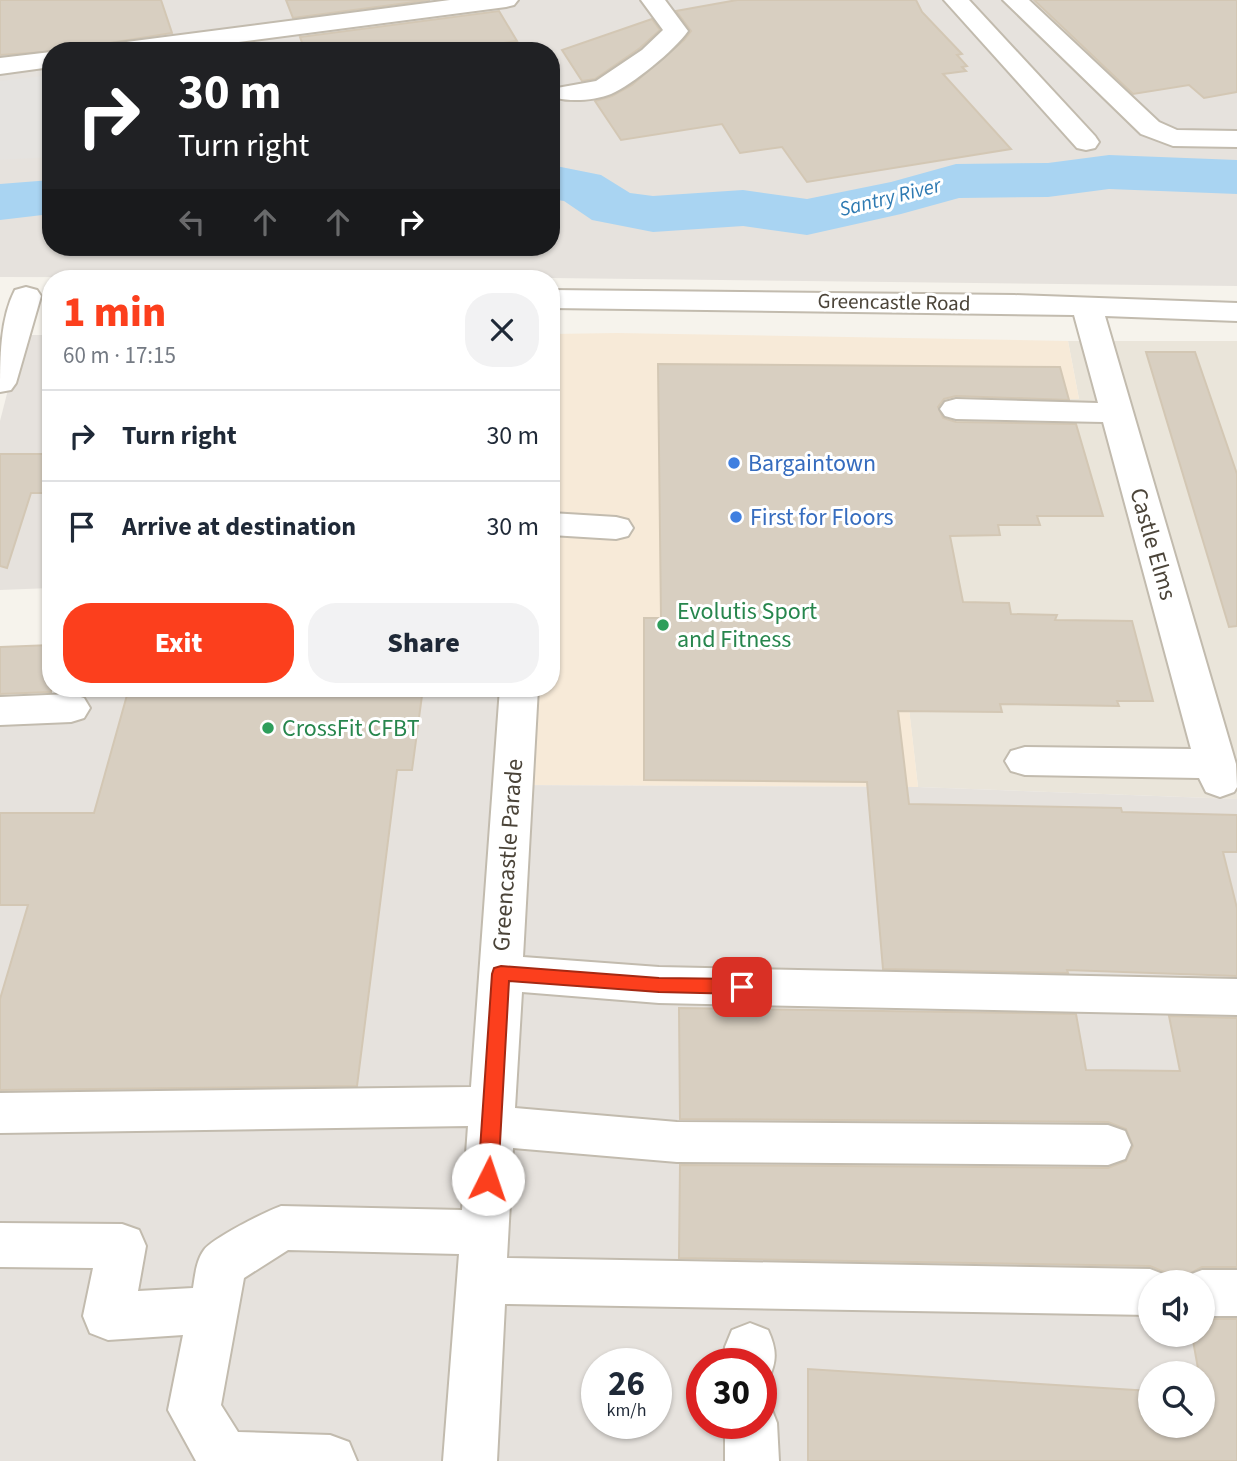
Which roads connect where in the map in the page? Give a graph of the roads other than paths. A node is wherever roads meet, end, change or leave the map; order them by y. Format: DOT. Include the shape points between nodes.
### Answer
graph roads {
  1 [pos="506,0"];
  2 [pos="653,0"];
  3 [pos="956,0"];
  4 [pos="1015,0"];
  5 [pos="275,40"];
  6 [pos="151,42"];
  7 [pos="42,60"];
  8 [pos="0,66"];
  9 [pos="566,93"];
  10 [pos="1237,138"];
  11 [pos="1086,142"];
  12 [pos="25,296"];
  13 [pos="560,299"];
  14 [pos="1087,306"];
  15 [pos="1237,312"];
  16 [pos="0,383"];
  17 [pos="956,410"];
  18 [pos="1116,413"];
  19 [pos="560,525"];
  20 [pos="616,528"];
  21 [pos="518,697"];
  22 [pos="71,708"];
  23 [pos="0,711"];
  24 [pos="1025,761"];
  25 [pos="501,974"];
  26 [pos="1237,997"];
  27 [pos="0,1113"];
  28 [pos="492,1116"];
  29 [pos="1108,1145"];
  30 [pos="485,1233"];
  31 [pos="0,1245"];
  32 [pos="482,1281"];
  33 [pos="1138,1292"];
  34 [pos="1215,1293"];
  35 [pos="1237,1293"];
  36 [pos="214,1310"];
  37 [pos="751,1439"];
  38 [pos="208,1452"];
  39 [pos="330,1461"];
  40 [pos="470,1461"];
  41 [pos="752,1461"];
  1 -- 5 [label="street"];
  2 -- 9 [label="street" via="676,31 652,55 603,88"];
  3 -- 11 [label="street"];
  4 -- 10 [label="street" via="1150,128 1173,138"];
  5 -- 6 [label="street" via="240,22"];
  7 -- 8 [label="street"];
  12 -- 16 [label="street"];
  13 -- 14 [label="street, Greencastle Road"];
  14 -- 15 [label="street, Greencastle Road"];
  14 -- 18 [label="street, Castle Elms"];
  17 -- 18 [label="street"];
  18 -- 24 [label="street, Castle Elms" via="1218,773"];
  19 -- 20 [label="street"];
  21 -- 25 [label="street, Greencastle Parade"];
  22 -- 23 [label="street"];
  25 -- 26 [label="street" via="659,985"];
  25 -- 28 [label="street, Greencastle Parade"];
  27 -- 28 [label="street"];
  28 -- 29 [label="street" via="677,1142"];
  28 -- 30 [label="street, Greencastle Parade"];
  30 -- 32 [label="street, Greencastle Parade"];
  30 -- 36 [label="street" via="281,1228 222,1265"];
  31 -- 36 [label="street" via="122,1246 108,1316"];
  32 -- 33 [label="street"];
  32 -- 40 [label="street, Greencastle Parade"];
  34 -- 35 [label="street"];
  36 -- 38 [label="street" via="194,1410"];
  37 -- 41 [label="street"];
  38 -- 39 [label="street" via="224,1458"];
}
